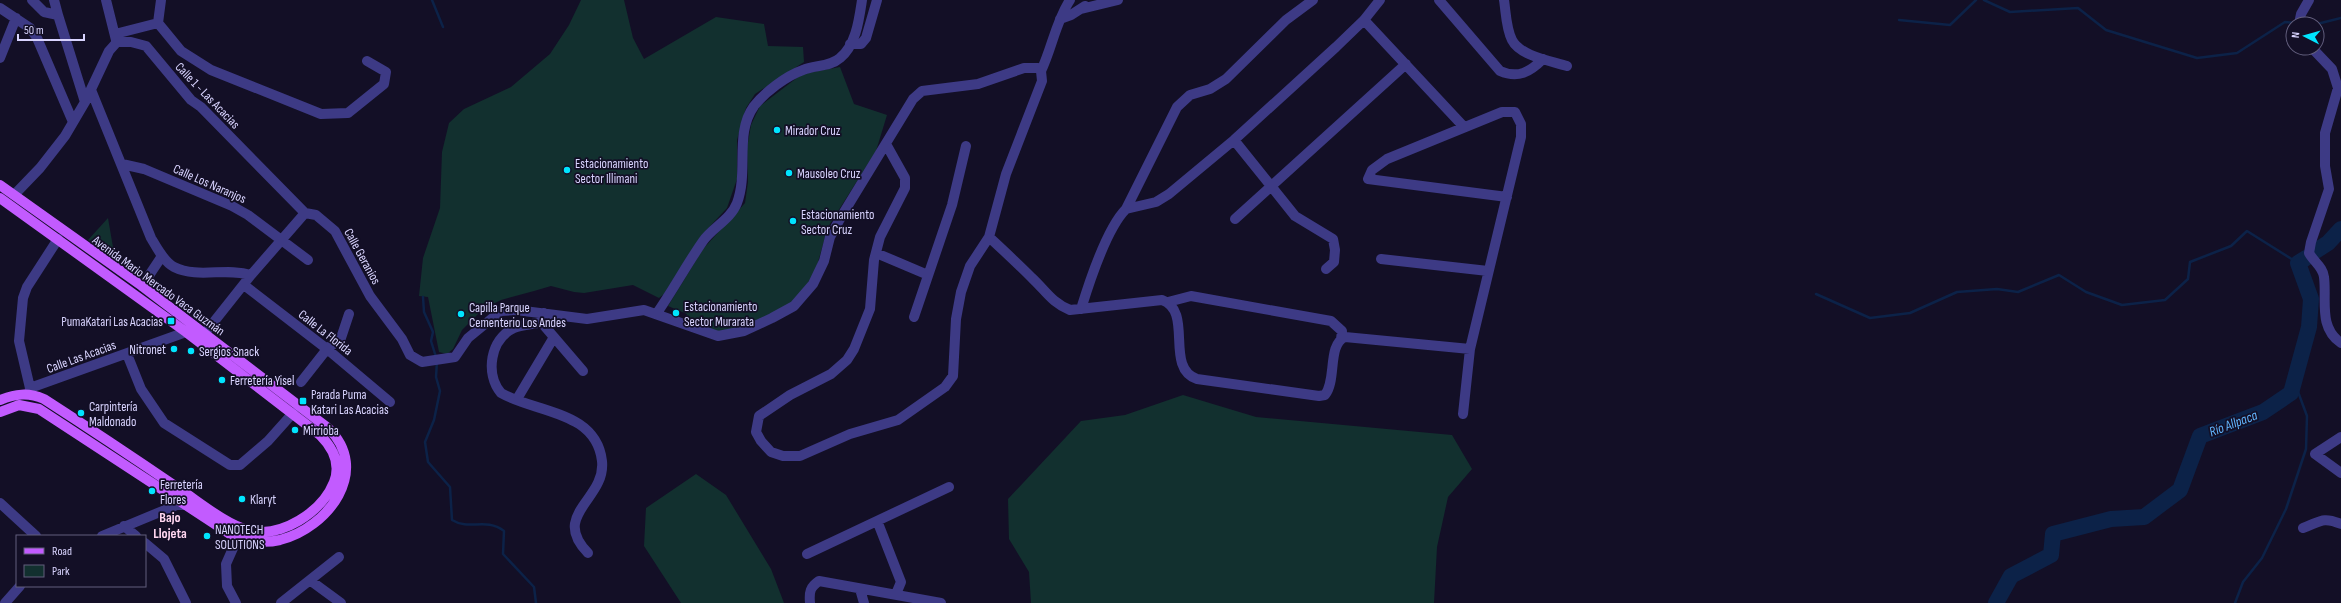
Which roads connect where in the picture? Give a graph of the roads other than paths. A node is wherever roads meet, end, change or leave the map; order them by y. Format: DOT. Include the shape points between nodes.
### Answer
graph roads {
  1 [pos="32,0"];
  2 [pos="54,0"];
  3 [pos="106,0"];
  4 [pos="161,0"];
  5 [pos="862,0"];
  6 [pos="877,0"];
  7 [pos="1070,0"];
  8 [pos="1092,0"];
  9 [pos="1118,0"];
  10 [pos="1313,0"];
  11 [pos="1380,0"];
  12 [pos="1439,0"];
  13 [pos="1504,0"];
  14 [pos="2309,0"];
  15 [pos="0,8"];
  16 [pos="1081,9"];
  17 [pos="58,15"];
  18 [pos="2301,16"];
  19 [pos="16,18"];
  20 [pos="1060,19"];
  21 [pos="1364,20"];
  22 [pos="158,23"];
  23 [pos="116,38"];
  24 [pos="850,44"];
  25 [pos="2320,56"];
  26 [pos="0,58"];
  27 [pos="1543,59"];
  28 [pos="367,61"];
  29 [pos="1406,64"];
  30 [pos="1567,66"];
  31 [pos="1041,71"];
  32 [pos="91,90"];
  33 [pos="85,102"];
  34 [pos="73,122"];
  35 [pos="1464,127"];
  36 [pos="1234,140"];
  37 [pos="886,144"];
  38 [pos="966,146"];
  39 [pos="122,164"];
  40 [pos="0,185"];
  41 [pos="1272,186"];
  42 [pos="1507,197"];
  43 [pos="7,199"];
  44 [pos="1126,209"];
  45 [pos="305,213"];
  46 [pos="1235,219"];
  47 [pos="61,235"];
  48 [pos="989,237"];
  49 [pos="281,239"];
  50 [pos="876,253"];
  51 [pos="162,256"];
  52 [pos="1382,259"];
  53 [pos="308,260"];
  54 [pos="1326,270"];
  55 [pos="1488,271"];
  56 [pos="251,275"];
  57 [pos="928,275"];
  58 [pos="244,285"];
  59 [pos="139,291"];
  60 [pos="1168,302"];
  61 [pos="1081,309"];
  62 [pos="657,313"];
  63 [pos="349,314"];
  64 [pos="542,317"];
  65 [pos="914,317"];
  66 [pos="189,328"];
  67 [pos="202,337"];
  68 [pos="554,337"];
  69 [pos="1340,339"];
  70 [pos="2341,343"];
  71 [pos="327,349"];
  72 [pos="1470,349"];
  73 [pos="127,354"];
  74 [pos="583,371"];
  75 [pos="301,382"];
  76 [pos="30,391"];
  77 [pos="517,399"];
  78 [pos="0,400"];
  79 [pos="390,402"];
  80 [pos="296,409"];
  81 [pos="0,412"];
  82 [pos="1463,414"];
  83 [pos="102,437"];
  84 [pos="2341,437"];
  85 [pos="96,446"];
  86 [pos="2341,473"];
  87 [pos="949,487"];
  88 [pos="189,501"];
  89 [pos="0,503"];
  90 [pos="878,523"];
  91 [pos="2341,524"];
  92 [pos="124,526"];
  93 [pos="2303,528"];
  94 [pos="240,533"];
  95 [pos="35,535"];
  96 [pos="104,535"];
  97 [pos="135,535"];
  98 [pos="146,544"];
  99 [pos="588,553"];
  100 [pos="807,554"];
  101 [pos="340,556"];
  102 [pos="311,581"];
  103 [pos="19,587"];
  104 [pos="860,588"];
  105 [pos="896,594"];
  106 [pos="5,603"];
  107 [pos="186,603"];
  108 [pos="236,603"];
  109 [pos="280,603"];
  110 [pos="341,603"];
  111 [pos="810,603"];
  112 [pos="864,603"];
  113 [pos="941,603"];
  1 -- 17 [label="street" via="44,12"];
  2 -- 17 [label="street"];
  3 -- 23 [label="street"];
  4 -- 22 [label="street"];
  5 -- 24 [label="street" via="856,34"];
  6 -- 24 [label="street" via="866,38 861,44"];
  7 -- 20 [label="street"];
  8 -- 16 [label="street"];
  9 -- 16 [label="street"];
  10 -- 44 [label="street" via="1286,20 1226,79 1210,89 1190,95 1177,107"];
  11 -- 21 [label="street"];
  12 -- 27 [label="street" via="1500,71 1509,75 1520,75 1533,69"];
  13 -- 27 [label="street" via="1512,42"];
  14 -- 18 [label="street"];
  15 -- 19 [label="street"];
  16 -- 20 [label="street"];
  17 -- 33 [label="street"];
  19 -- 26 [label="street"];
  19 -- 34 [label="street" via="30,28 37,38"];
  20 -- 31 [label="street" via="1050,53"];
  21 -- 29 [label="street"];
  21 -- 36 [label="street"];
  22 -- 23 [label="street"];
  22 -- 28 [label="street" via="181,51 211,70 321,114 348,113 384,84 386,72"];
  23 -- 32 [label="street"];
  23 -- 45 [label="street, Calle 1 - Las Acacias" via="146,46 191,100 201,107"];
  24 -- 62 [label="street" via="840,59 796,73 772,89 755,105 746,121 743,138 743,181 737,204 704,240"];
  25 -- 70 [label="street" via="2332,68 2338,88 2325,133 2325,166 2329,189 2309,254 2323,272 2326,322 2334,338"];
  27 -- 30 [label="street"];
  29 -- 35 [label="street"];
  29 -- 41 [label="street"];
  31 -- 37 [label="street" via="1033,66 978,84 922,91 913,98 901,115"];
  31 -- 48 [label="street" via="1042,81 1006,174"];
  32 -- 33 [label="street"];
  32 -- 39 [label="street"];
  33 -- 34 [label="street"];
  34 -- 43 [label="street" via="40,168"];
  35 -- 42 [label="street" via="1502,112 1516,112 1521,137"];
  35 -- 42 [label="street" via="1387,159 1372,170 1368,179"];
  36 -- 41 [label="street"];
  36 -- 44 [label="street" via="1169,194 1156,202"];
  37 -- 50 [label="street" via="905,178 905,188 880,238"];
  37 -- 62 [label="street" via="830,237 824,261 813,284 794,306 744,331 718,336"];
  38 -- 57 [label="street" via="952,205"];
  39 -- 49 [label="street, Calle Los Naranjos" via="144,169 226,203 248,214"];
  39 -- 51 [label="street" via="151,238"];
  40 -- 43 [label="main road, Avenida Mario Mercado Vaca Guzmán"];
  41 -- 46 [label="street"];
  41 -- 54 [label="street" via="1295,216 1333,239 1334,262"];
  42 -- 55 [label="street"];
  43 -- 47 [label="main road, Avenida Mario Mercado Vaca Guzmán"];
  44 -- 61 [label="street" via="1117,221 1098,263"];
  45 -- 49 [label="street"];
  45 -- 64 [label="street, Calle Geranios" via="316,216 335,232 370,296 402,339 410,355 422,362 455,357 468,338 501,311 516,310"];
  47 -- 59 [label="main road, Avenida Mario Mercado Vaca Guzmán"];
  47 -- 76 [label="street" via="27,287 23,298 19,341"];
  48 -- 50 [label="street" via="970,266 961,292 956,319 953,376 945,387 898,420 850,434 800,456 784,456 771,452 756,432 759,416 790,395 831,374 847,360 870,309"];
  48 -- 61 [label="street" via="1046,295 1062,307 1070,310"];
  49 -- 53 [label="street, Calle Los Naranjos"];
  49 -- 56 [label="street"];
  50 -- 57 [label="street"];
  51 -- 56 [label="street" via="173,267 186,271 238,271"];
  51 -- 59 [label="street"];
  52 -- 55 [label="street"];
  55 -- 72 [label="street"];
  56 -- 58 [label="street"];
  57 -- 65 [label="street"];
  58 -- 67 [label="street"];
  58 -- 71 [label="street, Calle La Florida"];
  59 -- 66 [label="main road, Avenida Mario Mercado Vaca Guzmán"];
  60 -- 61 [label="street" via="1162,300"];
  60 -- 69 [label="street" via="1191,296 1331,321 1342,332"];
  60 -- 69 [label="street" via="1176,316 1181,361 1185,370 1197,379 1325,395 1330,384 1336,345"];
  62 -- 64 [label="street" via="644,310 587,319"];
  63 -- 71 [label="street" via="341,338"];
  64 -- 68 [label="street"];
  64 -- 77 [label="street" via="530,326 514,327 503,336 492,357 492,375 498,389 508,397"];
  66 -- 67 [label="main road, Avenida Mario Mercado Vaca Guzmán"];
  66 -- 73 [label="street, Calle Las Acacias"];
  67 -- 80 [label="main road, Avenida Mario Mercado Vaca Guzmán"];
  68 -- 74 [label="street"];
  68 -- 77 [label="street"];
  69 -- 72 [label="street" via="1353,337"];
  71 -- 75 [label="street"];
  71 -- 79 [label="street, Calle La Florida"];
  72 -- 82 [label="street"];
  73 -- 76 [label="street, Calle Las Acacias"];
  73 -- 80 [label="street" via="141,389 164,423 230,465 240,465 268,441"];
  76 -- 78 [label="main road"];
  76 -- 83 [label="main road, Avenida Mario Mercado Vaca Guzmán"];
  77 -- 99 [label="street" via="567,417 582,426 596,441 602,461 601,472 578,512 574,529 578,543"];
  80 -- 94 [label="main road, Avenida Mario Mercado Vaca Guzmán" via="328,444 336,461 334,481 316,507 287,526"];
  81 -- 85 [label="main road, Avenida Mario Mercado Vaca Guzmán" via="19,405 39,409"];
  83 -- 85 [label="main road"];
  83 -- 88 [label="main road, Avenida Mario Mercado Vaca Guzmán"];
  84 -- 86 [label="street" via="2315,454"];
  85 -- 88 [label="main road, Avenida Mario Mercado Vaca Guzmán"];
  87 -- 90 [label="street"];
  88 -- 92 [label="street"];
  88 -- 94 [label="main road, Avenida Mario Mercado Vaca Guzmán"];
  89 -- 95 [label="street"];
  90 -- 100 [label="street"];
  90 -- 105 [label="street" via="901,582"];
  91 -- 93 [label="street" via="2328,519"];
  92 -- 96 [label="street"];
  92 -- 97 [label="street"];
  94 -- 108 [label="street" via="226,564 227,586"];
  98 -- 107 [label="street" via="164,559"];
  101 -- 102 [label="street"];
  102 -- 109 [label="street"];
  102 -- 110 [label="street"];
  103 -- 106 [label="street"];
  104 -- 105 [label="street"];
  104 -- 111 [label="street" via="819,581 809,592"];
  104 -- 112 [label="street"];
  105 -- 113 [label="street"];
}
